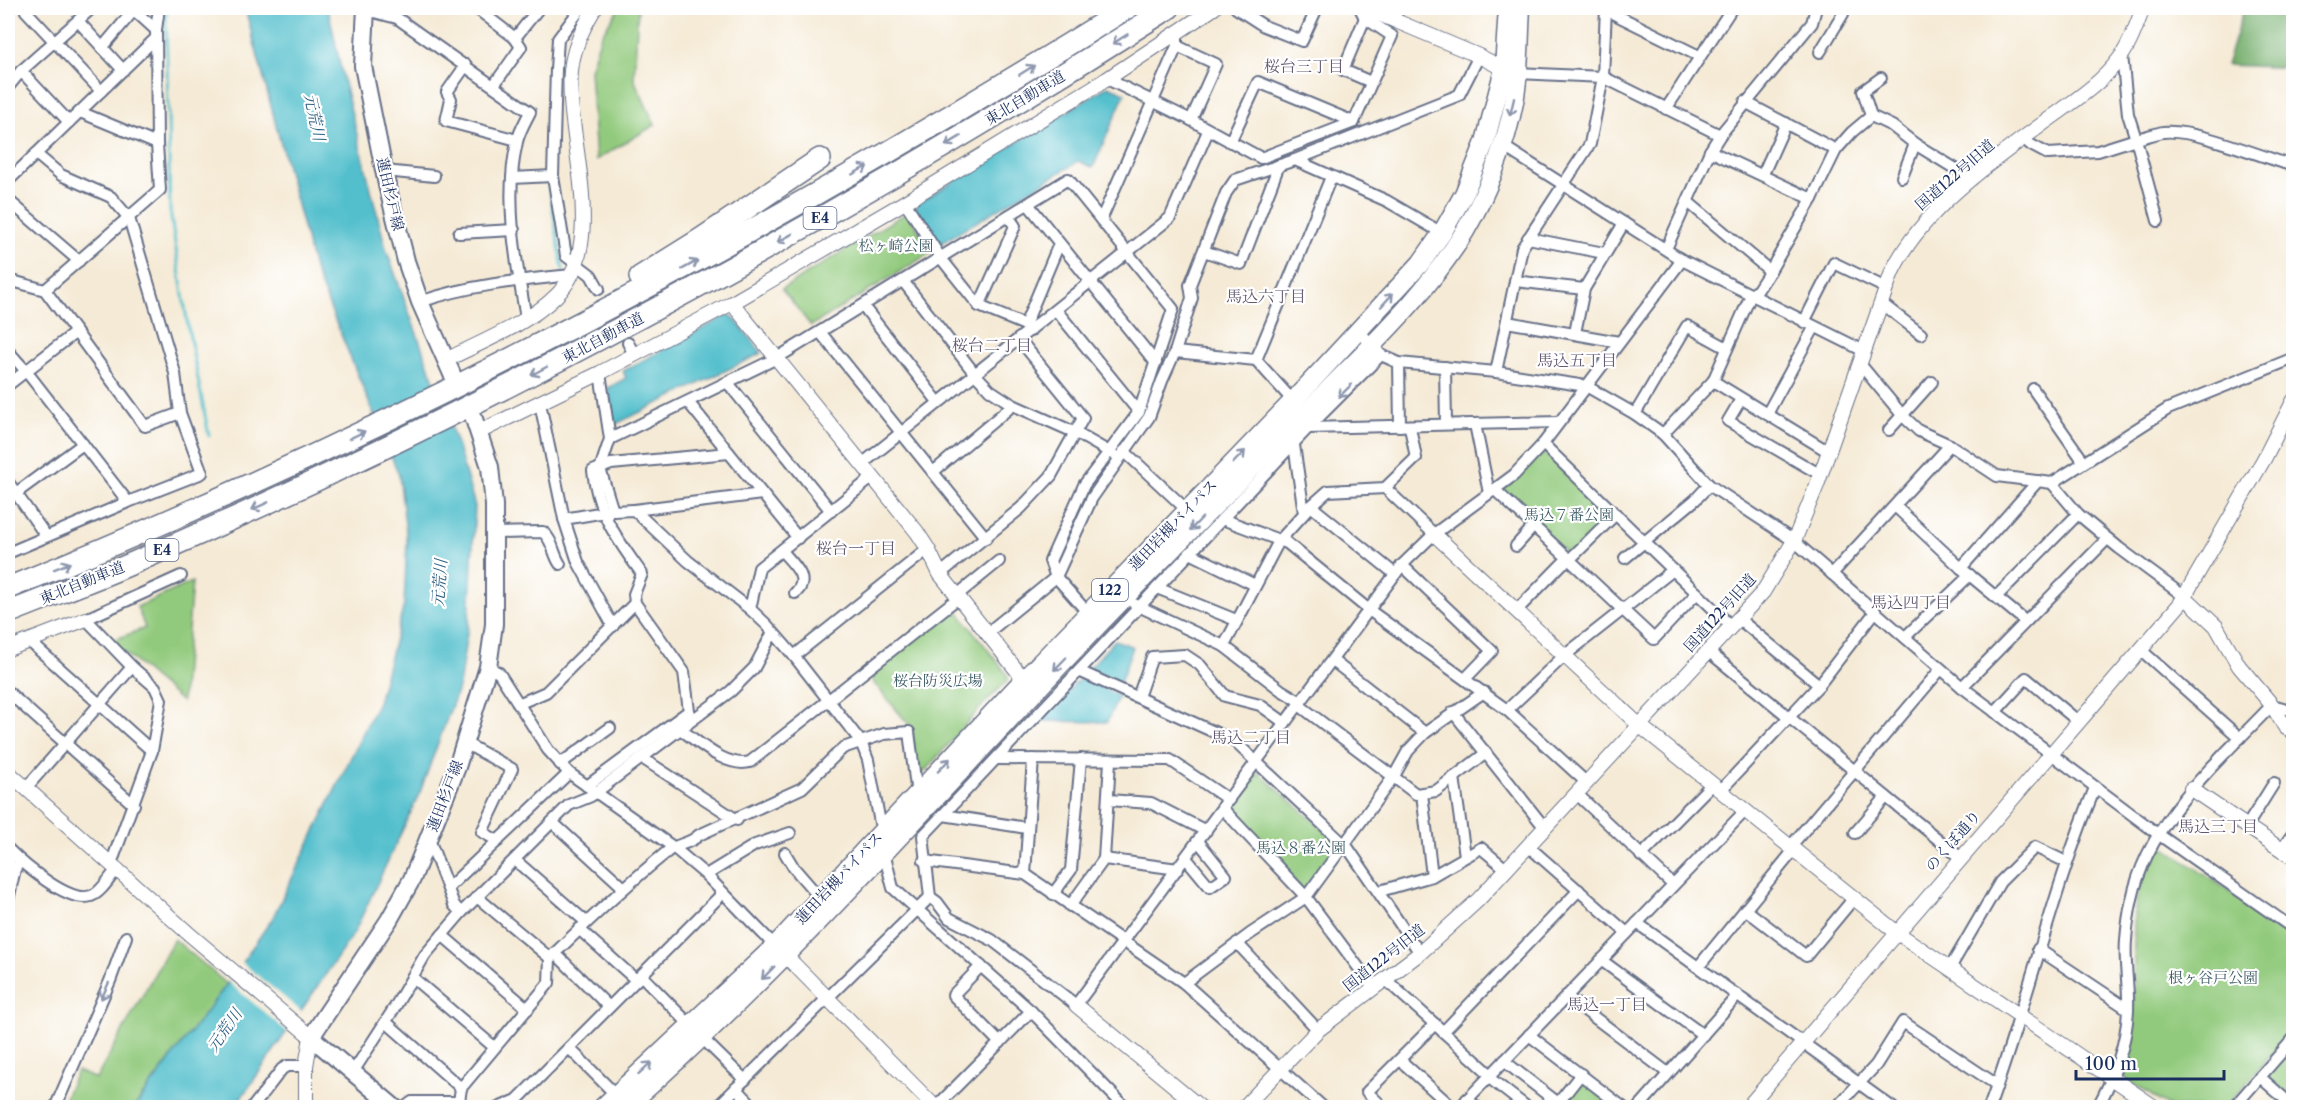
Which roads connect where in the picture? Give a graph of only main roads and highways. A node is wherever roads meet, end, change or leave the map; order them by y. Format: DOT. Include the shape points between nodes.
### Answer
graph roads {
  1 [pos="1127,8"];
  2 [pos="1169,8"];
  3 [pos="1508,8"];
  4 [pos="1521,8"];
  5 [pos="366,9"];
  6 [pos="1510,71"];
  7 [pos="820,159"];
  8 [pos="567,331"];
  9 [pos="450,374"];
  10 [pos="471,420"];
  11 [pos="8,588"];
  12 [pos="8,613"];
  13 [pos="1029,686"];
  14 [pos="780,951"];
  15 [pos="621,1101"];
  16 [pos="395,1107"];
  17 [pos="602,1107"];
  8 -- 1 [label="highway, 東北自動車道 / E4, one-way" via="899,147"];
  2 -- 10 [label="highway, 東北自動車道 / E4, one-way" via="1057,79"];
  3 -- 6 [label="highway, 蓮田岩槻バイパス / 122"];
  4 -- 6 [label="highway, 蓮田岩槻バイパス / 122"];
  5 -- 9 [label="main road, 蓮田杉戸線" via="363,66 384,171 420,302"];
  13 -- 6 [label="highway, 蓮田岩槻バイパス / 122, one-way" via="1088,613 1293,402 1421,263 1464,194"];
  6 -- 13 [label="highway, 蓮田岩槻バイパス / 122, one-way" via="1514,101 1501,148 1468,227 1445,264 1377,349 1131,603"];
  7 -- 8 [label="highway" via="642,276"];
  8 -- 9 [label="highway, 東北自動車道 / E4"];
  11 -- 9 [label="highway, 東北自動車道 / E4, one-way" via="304,460"];
  10 -- 12 [label="highway, 東北自動車道 / E4, one-way" via="314,482 140,560"];
  10 -- 16 [label="main road, 蓮田杉戸線" via="485,447 493,484 494,624 488,666 465,743 412,879 389,920 306,1033"];
  13 -- 14 [label="highway, 蓮田岩槻バイパス / 122" via="884,853"];
  14 -- 13 [label="highway, 蓮田岩槻バイパス / 122, one-way" via="820,898 917,795"];
  14 -- 15 [label="highway, 蓮田岩槻バイパス / 122"];
  15 -- 17 [label="highway, 蓮田岩槻バイパス / 122"];
}
